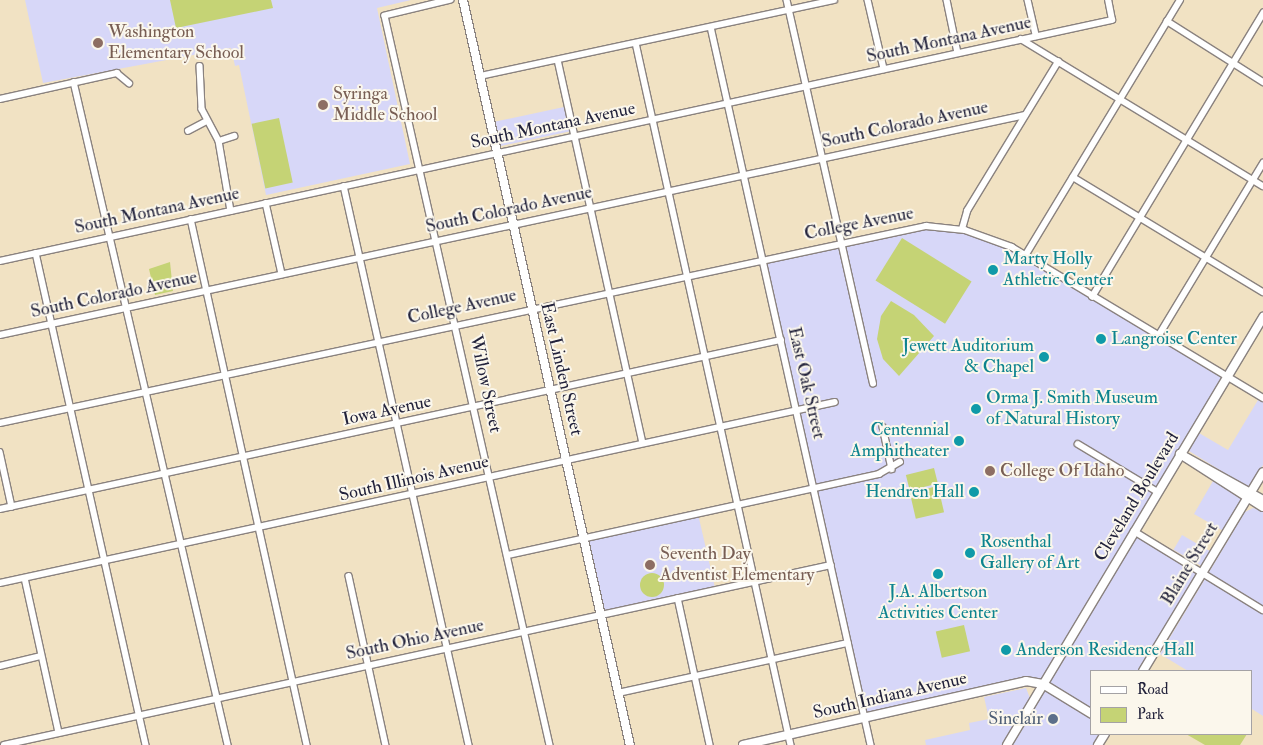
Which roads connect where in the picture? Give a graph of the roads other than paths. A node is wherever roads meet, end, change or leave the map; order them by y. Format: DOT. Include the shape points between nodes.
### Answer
graph roads {
  1 [pos="451,0"];
  2 [pos="463,0"];
  3 [pos="787,0"];
  4 [pos="834,0"];
  5 [pos="868,0"];
  6 [pos="947,0"];
  7 [pos="1028,0"];
  8 [pos="1108,0"];
  9 [pos="1180,0"];
  10 [pos="789,10"];
  11 [pos="1263,13"];
  12 [pos="1167,22"];
  13 [pos="711,27"];
  14 [pos="1036,36"];
  15 [pos="1021,40"];
  16 [pos="636,43"];
  17 [pos="958,53"];
  18 [pos="558,60"];
  19 [pos="1058,62"];
  20 [pos="1232,64"];
  21 [pos="200,66"];
  22 [pos="884,69"];
  23 [pos="480,76"];
  24 [pos="74,82"];
  25 [pos="1263,82"];
  26 [pos="129,83"];
  27 [pos="806,86"];
  28 [pos="0,99"];
  29 [pos="1120,99"];
  30 [pos="728,103"];
  31 [pos="1025,115"];
  32 [pos="653,119"];
  33 [pos="207,120"];
  34 [pos="188,131"];
  35 [pos="234,136"];
  36 [pos="574,136"];
  37 [pos="1187,140"];
  38 [pos="219,141"];
  39 [pos="497,153"];
  40 [pos="822,158"];
  41 [pos="1263,163"];
  42 [pos="419,170"];
  43 [pos="744,175"];
  44 [pos="1073,177"];
  45 [pos="1253,180"];
  46 [pos="344,186"];
  47 [pos="1263,186"];
  48 [pos="669,191"];
  49 [pos="266,203"];
  50 [pos="590,208"];
  51 [pos="231,211"];
  52 [pos="1140,218"];
  53 [pos="191,219"];
  54 [pos="513,224"];
  55 [pos="962,229"];
  56 [pos="111,237"];
  57 [pos="438,240"];
  58 [pos="840,243"];
  59 [pos="36,253"];
  60 [pos="1026,256"];
  61 [pos="360,257"];
  62 [pos="1206,257"];
  63 [pos="763,258"];
  64 [pos="0,261"];
  65 [pos="282,274"];
  66 [pos="687,274"];
  67 [pos="207,291"];
  68 [pos="609,291"];
  69 [pos="1263,292"];
  70 [pos="1092,297"];
  71 [pos="129,307"];
  72 [pos="532,307"];
  73 [pos="1263,317"];
  74 [pos="53,323"];
  75 [pos="456,323"];
  76 [pos="0,335"];
  77 [pos="1159,335"];
  78 [pos="379,340"];
  79 [pos="781,340"];
  80 [pos="706,358"];
  81 [pos="225,373"];
  82 [pos="628,374"];
  83 [pos="1228,376"];
  84 [pos="873,383"];
  85 [pos="148,390"];
  86 [pos="551,391"];
  87 [pos="1263,398"];
  88 [pos="835,402"];
  89 [pos="475,407"];
  90 [pos="71,408"];
  91 [pos="797,410"];
  92 [pos="0,423"];
  93 [pos="398,424"];
  94 [pos="721,426"];
  95 [pos="883,427"];
  96 [pos="643,442"];
  97 [pos="1078,444"];
  98 [pos="0,452"];
  99 [pos="1180,454"];
  100 [pos="244,457"];
  101 [pos="566,460"];
  102 [pos="900,462"];
  103 [pos="892,469"];
  104 [pos="1263,472"];
  105 [pos="167,474"];
  106 [pos="490,477"];
  107 [pos="814,488"];
  108 [pos="90,490"];
  109 [pos="1158,492"];
  110 [pos="414,495"];
  111 [pos="1250,495"];
  112 [pos="1263,500"];
  113 [pos="738,505"];
  114 [pos="12,507"];
  115 [pos="1263,507"];
  116 [pos="0,509"];
  117 [pos="259,529"];
  118 [pos="1134,531"];
  119 [pos="584,540"];
  120 [pos="183,546"];
  121 [pos="508,555"];
  122 [pos="106,562"];
  123 [pos="831,565"];
  124 [pos="1203,572"];
  125 [pos="349,576"];
  126 [pos="25,578"];
  127 [pos="755,582"];
  128 [pos="0,583"];
  129 [pos="678,598"];
  130 [pos="1263,610"];
  131 [pos="600,614"];
  132 [pos="525,631"];
  133 [pos="848,643"];
  134 [pos="448,649"];
  135 [pos="41,656"];
  136 [pos="772,659"];
  137 [pos="368,665"];
  138 [pos="0,666"];
  139 [pos="1144,670"];
  140 [pos="693,677"];
  141 [pos="294,681"];
  142 [pos="1043,684"];
  143 [pos="618,693"];
  144 [pos="217,698"];
  145 [pos="1090,713"];
  146 [pos="139,714"];
  147 [pos="865,717"];
  148 [pos="59,732"];
  149 [pos="789,735"];
  150 [pos="4,745"];
  151 [pos="146,745"];
  152 [pos="228,745"];
  153 [pos="308,745"];
  154 [pos="386,745"];
  155 [pos="469,745"];
  156 [pos="550,745"];
  157 [pos="630,745"];
  158 [pos="710,745"];
  159 [pos="743,745"];
  160 [pos="791,745"];
  161 [pos="871,745"];
  162 [pos="1007,745"];
  1 -- 42 [label="street, Willow Street" via="385,16"];
  2 -- 23 [label="main road, East Linden Street"];
  3 -- 10 [label="street"];
  4 -- 10 [label="street"];
  5 -- 22 [label="street"];
  6 -- 17 [label="street"];
  7 -- 14 [label="street"];
  8 -- 14 [label="street, South Montana Avenue" via="1112,20"];
  9 -- 12 [label="street"];
  10 -- 13 [label="street"];
  10 -- 27 [label="street"];
  11 -- 20 [label="street"];
  12 -- 20 [label="street"];
  12 -- 29 [label="street"];
  13 -- 16 [label="street"];
  13 -- 30 [label="street, East Oak Street"];
  14 -- 15 [label="street, South Montana Avenue"];
  15 -- 17 [label="street, South Montana Avenue"];
  15 -- 19 [label="street"];
  16 -- 18 [label="street"];
  16 -- 32 [label="street"];
  17 -- 22 [label="street, South Montana Avenue"];
  18 -- 23 [label="street"];
  18 -- 36 [label="street"];
  19 -- 29 [label="street"];
  19 -- 31 [label="street"];
  20 -- 25 [label="street"];
  20 -- 37 [label="street"];
  21 -- 33 [label="street"];
  22 -- 27 [label="street, South Montana Avenue"];
  23 -- 39 [label="main road, East Linden Street"];
  24 -- 26 [label="street" via="123,75"];
  24 -- 28 [label="street"];
  24 -- 56 [label="street"];
  27 -- 30 [label="street, South Montana Avenue"];
  27 -- 40 [label="street"];
  29 -- 37 [label="street"];
  29 -- 44 [label="street"];
  30 -- 32 [label="street, South Montana Avenue"];
  30 -- 43 [label="street, East Oak Street"];
  31 -- 40 [label="street, South Colorado Avenue"];
  31 -- 55 [label="street" via="967,211"];
  32 -- 36 [label="street, South Montana Avenue"];
  32 -- 48 [label="street"];
  33 -- 34 [label="street"];
  33 -- 38 [label="street"];
  35 -- 38 [label="street"];
  36 -- 39 [label="street, South Montana Avenue"];
  36 -- 50 [label="street"];
  37 -- 45 [label="street"];
  37 -- 52 [label="street"];
  38 -- 51 [label="street"];
  39 -- 42 [label="street, South Montana Avenue"];
  39 -- 54 [label="main road, East Linden Street"];
  40 -- 43 [label="street, South Colorado Avenue"];
  40 -- 58 [label="street"];
  41 -- 45 [label="street"];
  42 -- 46 [label="street, South Montana Avenue"];
  42 -- 57 [label="street, Willow Street"];
  43 -- 48 [label="street, South Colorado Avenue"];
  43 -- 63 [label="street, East Oak Street"];
  44 -- 52 [label="street"];
  44 -- 60 [label="street"];
  45 -- 47 [label="street"];
  45 -- 62 [label="street"];
  46 -- 49 [label="street, South Montana Avenue"];
  46 -- 61 [label="street"];
  48 -- 50 [label="street, South Colorado Avenue"];
  48 -- 66 [label="street"];
  49 -- 51 [label="street, South Montana Avenue"];
  49 -- 65 [label="street"];
  50 -- 54 [label="street, South Colorado Avenue"];
  50 -- 68 [label="street"];
  51 -- 53 [label="street, South Montana Avenue"];
  52 -- 62 [label="street"];
  52 -- 70 [label="street"];
  53 -- 56 [label="street, South Montana Avenue"];
  53 -- 67 [label="street"];
  54 -- 57 [label="street, South Colorado Avenue"];
  54 -- 72 [label="main road, East Linden Street"];
  55 -- 58 [label="street, College Avenue" via="908,227"];
  55 -- 60 [label="street"];
  56 -- 59 [label="street, South Montana Avenue"];
  56 -- 71 [label="street"];
  57 -- 61 [label="street, South Colorado Avenue"];
  57 -- 75 [label="street, Willow Street"];
  58 -- 63 [label="street, College Avenue"];
  58 -- 84 [label="street"];
  59 -- 64 [label="street, South Montana Avenue"];
  59 -- 74 [label="street"];
  60 -- 70 [label="street"];
  61 -- 65 [label="street, South Colorado Avenue"];
  61 -- 78 [label="street"];
  62 -- 69 [label="street"];
  62 -- 77 [label="street"];
  63 -- 66 [label="street, College Avenue"];
  63 -- 79 [label="street, East Oak Street"];
  65 -- 67 [label="street, South Colorado Avenue"];
  66 -- 68 [label="street, College Avenue"];
  66 -- 80 [label="street"];
  67 -- 71 [label="street, South Colorado Avenue"];
  67 -- 81 [label="street"];
  68 -- 72 [label="street, College Avenue"];
  68 -- 82 [label="street"];
  70 -- 77 [label="street"];
  71 -- 74 [label="street, South Colorado Avenue"];
  71 -- 85 [label="street"];
  72 -- 75 [label="street, College Avenue"];
  72 -- 86 [label="main road, East Linden Street"];
  73 -- 83 [label="main road, Cleveland Boulevard"];
  74 -- 76 [label="street, South Colorado Avenue"];
  74 -- 90 [label="street"];
  75 -- 78 [label="street, College Avenue"];
  75 -- 89 [label="street, Willow Street"];
  77 -- 83 [label="street"];
  78 -- 81 [label="street, College Avenue"];
  78 -- 93 [label="street"];
  79 -- 80 [label="street, Iowa Avenue"];
  79 -- 91 [label="street, East Oak Street"];
  80 -- 82 [label="street, Iowa Avenue"];
  80 -- 94 [label="street"];
  81 -- 85 [label="street, College Avenue"];
  81 -- 100 [label="street"];
  82 -- 86 [label="street, Iowa Avenue"];
  82 -- 96 [label="street"];
  83 -- 87 [label="street"];
  83 -- 99 [label="main road, Cleveland Boulevard"];
  85 -- 90 [label="street, College Avenue"];
  85 -- 105 [label="street"];
  86 -- 89 [label="street, Iowa Avenue"];
  86 -- 101 [label="main road, East Linden Street"];
  88 -- 91 [label="street, South Illinois Avenue"];
  89 -- 93 [label="street, Iowa Avenue"];
  89 -- 106 [label="street, Willow Street"];
  90 -- 92 [label="street, College Avenue"];
  90 -- 108 [label="street"];
  91 -- 94 [label="street, South Illinois Avenue"];
  91 -- 107 [label="street, East Oak Street"];
  93 -- 100 [label="street, Iowa Avenue"];
  93 -- 110 [label="street"];
  94 -- 96 [label="street, South Illinois Avenue"];
  94 -- 113 [label="street"];
  95 -- 103 [label="street"];
  96 -- 101 [label="street, South Illinois Avenue"];
  97 -- 109 [label="street"];
  98 -- 114 [label="street"];
  99 -- 109 [label="main road, Cleveland Boulevard"];
  99 -- 111 [label="main road"];
  100 -- 105 [label="street, Iowa Avenue"];
  100 -- 117 [label="street"];
  101 -- 106 [label="street, South Illinois Avenue"];
  101 -- 119 [label="main road, East Linden Street"];
  102 -- 103 [label="street"];
  103 -- 107 [label="street"];
  104 -- 111 [label="main road, Blaine Street"];
  105 -- 108 [label="street, Iowa Avenue"];
  105 -- 120 [label="street"];
  106 -- 110 [label="street, South Illinois Avenue"];
  106 -- 121 [label="street, Willow Street"];
  107 -- 113 [label="street"];
  107 -- 123 [label="street, East Oak Street"];
  108 -- 114 [label="street, Iowa Avenue"];
  108 -- 122 [label="street"];
  109 -- 118 [label="main road, Cleveland Boulevard"];
  110 -- 117 [label="street, South Illinois Avenue"];
  110 -- 134 [label="street"];
  111 -- 112 [label="main road"];
  111 -- 115 [label="main road"];
  111 -- 124 [label="main road, Blaine Street"];
  113 -- 119 [label="street"];
  113 -- 127 [label="street"];
  114 -- 116 [label="street, Iowa Avenue"];
  117 -- 120 [label="street, South Illinois Avenue"];
  117 -- 141 [label="street"];
  118 -- 124 [label="street"];
  118 -- 142 [label="main road, Cleveland Boulevard"];
  119 -- 121 [label="street"];
  119 -- 131 [label="main road, East Linden Street"];
  120 -- 122 [label="street, South Illinois Avenue"];
  120 -- 144 [label="street"];
  121 -- 132 [label="street, Willow Street"];
  122 -- 126 [label="street, South Illinois Avenue"];
  122 -- 146 [label="street"];
  123 -- 127 [label="street, South Ohio Avenue"];
  123 -- 133 [label="street, East Oak Street"];
  124 -- 130 [label="street"];
  124 -- 139 [label="main road, Blaine Street"];
  125 -- 137 [label="street"];
  126 -- 128 [label="street, South Illinois Avenue"];
  126 -- 135 [label="street"];
  127 -- 129 [label="street, South Ohio Avenue"];
  127 -- 136 [label="street"];
  129 -- 131 [label="street, South Ohio Avenue"];
  129 -- 140 [label="street"];
  131 -- 132 [label="street, South Ohio Avenue"];
  131 -- 143 [label="main road, East Linden Street"];
  132 -- 134 [label="street, South Ohio Avenue"];
  132 -- 156 [label="street, Willow Street"];
  133 -- 136 [label="street"];
  133 -- 147 [label="street, East Oak Street"];
  134 -- 137 [label="street, South Ohio Avenue"];
  134 -- 155 [label="street"];
  135 -- 138 [label="street"];
  135 -- 148 [label="street"];
  136 -- 140 [label="street"];
  136 -- 149 [label="street"];
  137 -- 141 [label="street, South Ohio Avenue"];
  137 -- 154 [label="street"];
  140 -- 143 [label="street"];
  140 -- 158 [label="street"];
  141 -- 144 [label="street, South Ohio Avenue"];
  141 -- 153 [label="street"];
  142 -- 145 [label="main road"];
  142 -- 147 [label="main road, South Indiana Avenue" via="1026,681"];
  142 -- 162 [label="main road, Cleveland Boulevard"];
  143 -- 157 [label="main road, East Linden Street"];
  144 -- 146 [label="street, South Ohio Avenue"];
  144 -- 152 [label="street"];
  146 -- 148 [label="street, South Ohio Avenue"];
  146 -- 151 [label="street"];
  147 -- 149 [label="main road, South Indiana Avenue"];
  147 -- 161 [label="street, East Oak Street"];
  148 -- 150 [label="street, South Ohio Avenue"];
  149 -- 159 [label="main road, South Indiana Avenue"];
  149 -- 160 [label="street"];
}
